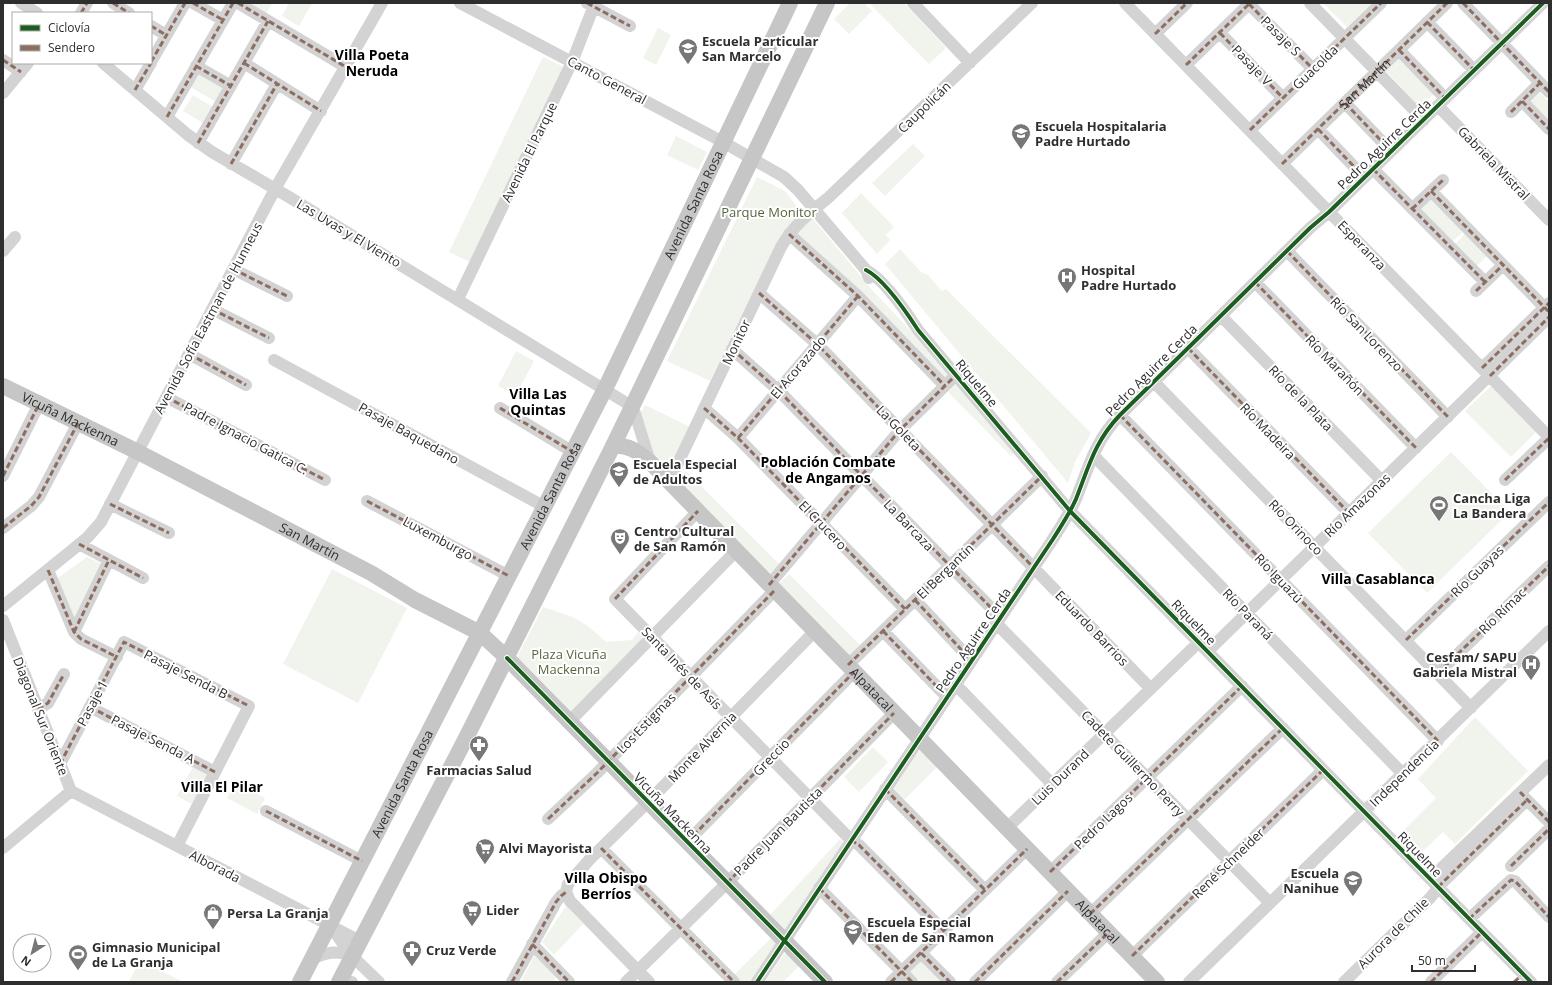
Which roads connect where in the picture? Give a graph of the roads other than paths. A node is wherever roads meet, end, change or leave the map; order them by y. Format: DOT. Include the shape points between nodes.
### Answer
graph roads {
  1 [pos="21,3"];
  2 [pos="87,3"];
  3 [pos="113,3"];
  4 [pos="185,3"];
  5 [pos="193,3"];
  6 [pos="233,3"];
  7 [pos="238,3"];
  8 [pos="382,3"];
  9 [pos="460,3"];
  10 [pos="790,3"];
  11 [pos="827,3"];
  12 [pos="913,3"];
  13 [pos="1032,3"];
  14 [pos="1125,3"];
  15 [pos="1187,3"];
  16 [pos="1250,3"];
  17 [pos="1310,3"];
  18 [pos="1381,3"];
  19 [pos="1447,3"];
  20 [pos="1463,3"];
  21 [pos="1543,3"];
  22 [pos="592,4"];
  23 [pos="35,12"];
  24 [pos="82,12"];
  25 [pos="127,12"];
  26 [pos="223,20"];
  27 [pos="268,21"];
  28 [pos="1427,22"];
  29 [pos="630,26"];
  30 [pos="152,27"];
  31 [pos="1220,33"];
  32 [pos="1155,34"];
  33 [pos="166,35"];
  34 [pos="1345,38"];
  35 [pos="1502,43"];
  36 [pos="1399,50"];
  37 [pos="152,61"];
  38 [pos="572,62"];
  39 [pos="244,63"];
  40 [pos="970,63"];
  41 [pos="104,64"];
  42 [pos="150,64"];
  43 [pos="196,66"];
  44 [pos="1186,66"];
  45 [pos="24,67"];
  46 [pos="346,67"];
  47 [pos="1313,69"];
  48 [pos="1474,70"];
  49 [pos="1377,71"];
  50 [pos="1540,83"];
  51 [pos="277,84"];
  52 [pos="231,86"];
  53 [pos="135,90"];
  54 [pos="1549,92"];
  55 [pos="3,93"];
  56 [pos="1283,98"];
  57 [pos="1522,101"];
  58 [pos="1442,102"];
  59 [pos="1345,103"];
  60 [pos="321,111"];
  61 [pos="1511,112"];
  62 [pos="166,117"];
  63 [pos="1424,120"];
  64 [pos="1318,129"];
  65 [pos="1549,129"];
  66 [pos="1250,130"];
  67 [pos="723,142"];
  68 [pos="198,143"];
  69 [pos="1391,151"];
  70 [pos="752,160"];
  71 [pos="231,164"];
  72 [pos="1282,164"];
  73 [pos="1369,173"];
  74 [pos="1442,180"];
  75 [pos="275,189"];
  76 [pos="1431,191"];
  77 [pos="814,209"];
  78 [pos="1412,209"];
  79 [pos="1329,212"];
  80 [pos="1549,220"];
  81 [pos="788,234"];
  82 [pos="15,237"];
  83 [pos="3,251"];
  84 [pos="1287,251"];
  85 [pos="1503,265"];
  86 [pos="233,269"];
  87 [pos="1255,282"];
  88 [pos="1485,282"];
  89 [pos="1476,291"];
  90 [pos="759,293"];
  91 [pos="287,296"];
  92 [pos="858,296"];
  93 [pos="458,299"];
  94 [pos="212,309"];
  95 [pos="1548,310"];
  96 [pos="1221,316"];
  97 [pos="269,338"];
  98 [pos="817,344"];
  99 [pos="1188,348"];
  100 [pos="732,349"];
  101 [pos="189,354"];
  102 [pos="274,360"];
  103 [pos="1486,372"];
  104 [pos="956,375"];
  105 [pos="1154,382"];
  106 [pos="246,385"];
  107 [pos="3,386"];
  108 [pos="945,386"];
  109 [pos="605,389"];
  110 [pos="778,390"];
  111 [pos="166,397"];
  112 [pos="39,404"];
  113 [pos="633,407"];
  114 [pos="500,408"];
  115 [pos="704,408"];
  116 [pos="1120,415"];
  117 [pos="1448,416"];
  118 [pos="78,423"];
  119 [pos="900,430"];
  120 [pos="1549,437"];
  121 [pos="738,438"];
  122 [pos="614,446"];
  123 [pos="1416,448"];
  124 [pos="138,452"];
  125 [pos="573,452"];
  126 [pos="1093,455"];
  127 [pos="650,462"];
  128 [pos="861,475"];
  129 [pos="3,476"];
  130 [pos="1042,476"];
  131 [pos="326,480"];
  132 [pos="1505,480"];
  133 [pos="1382,481"];
  134 [pos="669,482"];
  135 [pos="367,501"];
  136 [pos="1549,502"];
  137 [pos="110,504"];
  138 [pos="545,507"];
  139 [pos="1070,510"];
  140 [pos="698,511"];
  141 [pos="1349,513"];
  142 [pos="821,523"];
  143 [pos="992,525"];
  144 [pos="3,528"];
  145 [pos="169,533"];
  146 [pos="79,544"];
  147 [pos="1315,547"];
  148 [pos="736,551"];
  149 [pos="109,560"];
  150 [pos="950,566"];
  151 [pos="1549,566"];
  152 [pos="1034,568"];
  153 [pos="48,570"];
  154 [pos="509,576"];
  155 [pos="143,578"];
  156 [pos="1281,580"];
  157 [pos="772,588"];
  158 [pos="915,600"];
  159 [pos="3,606"];
  160 [pos="905,609"];
  161 [pos="1247,613"];
  162 [pos="3,620"];
  163 [pos="998,620"];
  164 [pos="815,631"];
  165 [pos="883,631"];
  166 [pos="1549,631"];
  167 [pos="74,632"];
  168 [pos="480,634"];
  169 [pos="652,637"];
  170 [pos="1406,640"];
  171 [pos="124,642"];
  172 [pos="1199,642"];
  173 [pos="1208,651"];
  174 [pos="117,657"];
  175 [pos="507,658"];
  176 [pos="971,660"];
  177 [pos="851,668"];
  178 [pos="1438,673"];
  179 [pos="64,674"];
  180 [pos="691,676"];
  181 [pos="955,684"];
  182 [pos="1242,686"];
  183 [pos="1151,689"];
  184 [pos="947,697"];
  185 [pos="90,707"];
  186 [pos="1472,708"];
  187 [pos="38,709"];
  188 [pos="894,713"];
  189 [pos="731,717"];
  190 [pos="569,722"];
  191 [pos="1283,728"];
  192 [pos="1104,734"];
  193 [pos="919,738"];
  194 [pos="1438,741"];
  195 [pos="770,757"];
  196 [pos="608,761"];
  197 [pos="60,764"];
  198 [pos="1549,765"];
  199 [pos="1323,770"];
  200 [pos="215,772"];
  201 [pos="1404,774"];
  202 [pos="1147,778"];
  203 [pos="1052,784"];
  204 [pos="886,788"];
  205 [pos="71,791"];
  206 [pos="1524,796"];
  207 [pos="810,798"];
  208 [pos="648,802"];
  209 [pos="266,811"];
  210 [pos="1364,812"];
  211 [pos="548,819"];
  212 [pos="1188,819"];
  213 [pos="1549,822"];
  214 [pos="1007,828"];
  215 [pos="1549,829"];
  216 [pos="851,840"];
  217 [pos="687,842"];
  218 [pos="177,846"];
  219 [pos="3,848"];
  220 [pos="601,848"];
  221 [pos="1027,849"];
  222 [pos="362,861"];
  223 [pos="1229,861"];
  224 [pos="1510,866"];
  225 [pos="1050,872"];
  226 [pos="727,883"];
  227 [pos="1434,883"];
  228 [pos="819,888"];
  229 [pos="985,890"];
  230 [pos="1068,891"];
  231 [pos="566,892"];
  232 [pos="1270,903"];
  233 [pos="1090,914"];
  234 [pos="1549,917"];
  235 [pos="1469,919"];
  236 [pos="329,924"];
  237 [pos="680,929"];
  238 [pos="944,931"];
  239 [pos="1109,932"];
  240 [pos="1482,932"];
  241 [pos="360,941"];
  242 [pos="784,941"];
  243 [pos="532,944"];
  244 [pos="922,953"];
  245 [pos="352,956"];
  246 [pos="1132,956"];
  247 [pos="311,960"];
  248 [pos="638,970"];
  249 [pos="902,972"];
  250 [pos="1523,979"];
  251 [pos="1150,980"];
  252 [pos="300,982"];
  253 [pos="339,982"];
  254 [pos="345,982"];
  255 [pos="352,982"];
  256 [pos="379,982"];
  257 [pos="512,982"];
  258 [pos="569,982"];
  259 [pos="626,982"];
  260 [pos="649,982"];
  261 [pos="734,982"];
  262 [pos="757,982"];
  263 [pos="825,982"];
  264 [pos="892,982"];
  265 [pos="912,982"];
  266 [pos="950,982"];
  267 [pos="975,982"];
  268 [pos="1057,982"];
  269 [pos="1189,982"];
  270 [pos="1346,982"];
  271 [pos="1431,982"];
  1 -- 23 [label="street"];
  2 -- 24 [label="street"];
  3 -- 25 [label="street"];
  4 -- 33 [label="street"];
  5 -- 26 [label="street"];
  6 -- 26 [label="street"];
  7 -- 27 [label="street"];
  8 -- 46 [label="street, Avenida Sofía Eastman de Hunneus"];
  9 -- 38 [label="street, Canto General"];
  10 -- 67 [label="main road, Avenida Santa Rosa"];
  11 -- 70 [label="main road"];
  12 -- 40 [label="street"];
  13 -- 40 [label="street, Caupolicán"];
  14 -- 32 [label="street, Esperanza"];
  15 -- 32 [label="street"];
  16 -- 31 [label="street"];
  16 -- 47 [label="street, Pasaje S"];
  17 -- 34 [label="street"];
  18 -- 34 [label="street, Guacolda"];
  19 -- 28 [label="street, San Martín"];
  20 -- 35 [label="street"];
  21 -- 35 [label="street, Pedro Aguirre Cerda"];
  22 -- 29 [label="street"];
  22 -- 38 [label="street, Avenida El Parque"];
  26 -- 43 [label="street"];
  27 -- 39 [label="street"];
  27 -- 46 [label="street"];
  28 -- 36 [label="street, San Martín"];
  28 -- 48 [label="street"];
  30 -- 33 [label="street"];
  31 -- 44 [label="street"];
  31 -- 56 [label="street, Pasaje V"];
  32 -- 44 [label="street, Esperanza"];
  33 -- 37 [label="street"];
  34 -- 47 [label="street, Guacolda"];
  34 -- 49 [label="street"];
  35 -- 48 [label="street, Pedro Aguirre Cerda"];
  35 -- 50 [label="street"];
  36 -- 49 [label="street, San Martín"];
  36 -- 58 [label="street, Gabriela Mistral"];
  38 -- 67 [label="street, Canto General"];
  38 -- 93 [label="street, Avenida El Parque"];
  39 -- 51 [label="street"];
  39 -- 52 [label="street"];
  40 -- 77 [label="street, Caupolicán"];
  41 -- 53 [label="street, Las Uvas y El Viento"];
  42 -- 53 [label="street"];
  43 -- 52 [label="street"];
  43 -- 62 [label="street"];
  44 -- 66 [label="street, Esperanza"];
  45 -- 55 [label="street"];
  46 -- 60 [label="street, Avenida Sofía Eastman de Hunneus"];
  47 -- 56 [label="street, Guacolda"];
  48 -- 58 [label="street, Pedro Aguirre Cerda"];
  49 -- 59 [label="street, San Martín"];
  49 -- 63 [label="street"];
  50 -- 54 [label="street"];
  50 -- 57 [label="street"];
  51 -- 60 [label="street"];
  51 -- 71 [label="street"];
  52 -- 68 [label="street"];
  53 -- 62 [label="street, Las Uvas y El Viento"];
  56 -- 66 [label="street, Guacolda"];
  57 -- 61 [label="street"];
  57 -- 65 [label="street"];
  58 -- 63 [label="street, Pedro Aguirre Cerda"];
  58 -- 80 [label="street, Gabriela Mistral"];
  59 -- 64 [label="street, San Martín"];
  59 -- 69 [label="street"];
  60 -- 75 [label="street, Avenida Sofía Eastman de Hunneus"];
  62 -- 68 [label="street, Las Uvas y El Viento"];
  63 -- 69 [label="street, Pedro Aguirre Cerda"];
  64 -- 72 [label="street, San Martín"];
  64 -- 73 [label="street"];
  66 -- 72 [label="street, Esperanza"];
  67 -- 70 [label="street, Canto General"];
  67 -- 109 [label="main road, Avenida Santa Rosa"];
  68 -- 71 [label="street, Las Uvas y El Viento"];
  69 -- 73 [label="street, Pedro Aguirre Cerda"];
  70 -- 77 [label="street, Riquelme" via="790,182"];
  70 -- 113 [label="main road"];
  71 -- 75 [label="street, Las Uvas y El Viento"];
  72 -- 79 [label="street, Esperanza"];
  73 -- 78 [label="street"];
  73 -- 79 [label="street, Pedro Aguirre Cerda"];
  74 -- 76 [label="street"];
  75 -- 86 [label="street, Avenida Sofía Eastman de Hunneus"];
  75 -- 93 [label="street, Las Uvas y El Viento"];
  76 -- 78 [label="street"];
  76 -- 85 [label="street"];
  77 -- 81 [label="street, Monitor"];
  77 -- 104 [label="street, Riquelme" via="866,270 879,280 902,306 918,330"];
  78 -- 88 [label="street"];
  79 -- 84 [label="street, Pedro Aguirre Cerda"];
  79 -- 103 [label="street, Esperanza"];
  81 -- 90 [label="street, Monitor"];
  81 -- 92 [label="street, Riquelme"];
  82 -- 83 [label="street"];
  84 -- 87 [label="street, Pedro Aguirre Cerda"];
  84 -- 117 [label="street, Río San Lorenzo"];
  85 -- 88 [label="street"];
  85 -- 95 [label="street"];
  86 -- 91 [label="street"];
  86 -- 94 [label="street, Avenida Sofía Eastman de Hunneus"];
  87 -- 96 [label="street, Pedro Aguirre Cerda"];
  87 -- 123 [label="street, Río Marañón"];
  88 -- 89 [label="street"];
  90 -- 98 [label="street, La Goleta"];
  90 -- 100 [label="street, Monitor"];
  92 -- 98 [label="street, El Acorazado"];
  92 -- 108 [label="street, Riquelme"];
  93 -- 109 [label="street, Las Uvas y El Viento"];
  94 -- 97 [label="street"];
  94 -- 101 [label="street, Avenida Sofía Eastman de Hunneus"];
  95 -- 103 [label="street"];
  96 -- 99 [label="street, Pedro Aguirre Cerda"];
  96 -- 133 [label="street, Río de la Plata"];
  98 -- 110 [label="street, El Acorazado"];
  98 -- 119 [label="street, La Goleta"];
  99 -- 105 [label="street, Pedro Aguirre Cerda"];
  99 -- 141 [label="street, Río Madeira"];
  100 -- 110 [label="street, La Barcaza"];
  100 -- 115 [label="street, Monitor"];
  101 -- 106 [label="street"];
  101 -- 111 [label="street, Avenida Sofía Eastman de Hunneus"];
  102 -- 138 [label="street, Pasaje Baquedano"];
  103 -- 117 [label="street, Río Amazonas"];
  103 -- 120 [label="street, Esperanza"];
  104 -- 108 [label="street, Los Estigmas"];
  104 -- 130 [label="street, Riquelme"];
  105 -- 116 [label="street, Pedro Aguirre Cerda"];
  105 -- 147 [label="street, Río Orinoco"];
  107 -- 112 [label="main road, Vicuña Mackenna"];
  108 -- 119 [label="street, Los Estigmas"];
  109 -- 113 [label="street"];
  109 -- 125 [label="main road, Avenida Santa Rosa"];
  110 -- 121 [label="street, El Acorazado"];
  110 -- 128 [label="street, La Barcaza"];
  111 -- 124 [label="street, Avenida Sofía Eastman de Hunneus"];
  111 -- 131 [label="street, Padre Ignacio Gatica C."];
  112 -- 118 [label="main road, Vicuña Mackenna"];
  112 -- 129 [label="street"];
  113 -- 122 [label="main road"];
  113 -- 127 [label="street, Alpatacal"];
  114 -- 125 [label="street"];
  115 -- 121 [label="street, El Crucero"];
  115 -- 134 [label="street, Monitor"];
  116 -- 126 [label="street, Pedro Aguirre Cerda" via="1102,436"];
  116 -- 156 [label="street, Río Iguazú"];
  117 -- 123 [label="street, Río Amazonas"];
  118 -- 124 [label="main road, Vicuña Mackenna"];
  118 -- 144 [label="street" via="39,497"];
  119 -- 128 [label="street, Los Estigmas"];
  119 -- 143 [label="street, La Goleta"];
  120 -- 132 [label="street"];
  121 -- 142 [label="street, El Crucero"];
  122 -- 127 [label="main road" via="628,447"];
  122 -- 175 [label="main road"];
  123 -- 133 [label="street, Río Amazonas"];
  124 -- 137 [label="street, Avenida Sofía Eastman de Hunneus"];
  124 -- 168 [label="main road, San Martín" via="371,573 415,600"];
  125 -- 138 [label="main road, Avenida Santa Rosa"];
  126 -- 139 [label="street, Pedro Aguirre Cerda"];
  126 -- 161 [label="street, Río Paraná"];
  127 -- 134 [label="main road, Alpatacal"];
  128 -- 142 [label="street, Los Estigmas"];
  128 -- 150 [label="street, La Barcaza"];
  130 -- 139 [label="street, Riquelme"];
  130 -- 143 [label="street, El Bergantín"];
  133 -- 141 [label="street, Río Amazonas"];
  134 -- 140 [label="main road, Alpatacal"];
  135 -- 154 [label="street, Luxemburgo"];
  136 -- 170 [label="street, Río Guayas"];
  137 -- 145 [label="street"];
  137 -- 146 [label="street, Avenida Sofía Eastman de Hunneus" via="97,527"];
  138 -- 154 [label="main road, Avenida Santa Rosa"];
  139 -- 152 [label="street, Pedro Aguirre Cerda"];
  139 -- 172 [label="street, Riquelme"];
  140 -- 148 [label="main road, Alpatacal"];
  140 -- 169 [label="street, Santa Inés de Asís" via="615,599"];
  141 -- 147 [label="street, Río Amazonas"];
  142 -- 157 [label="street, Los Estigmas"];
  142 -- 160 [label="street, El Crucero"];
  143 -- 150 [label="street, El Bergantín"];
  143 -- 152 [label="street, La Goleta"];
  146 -- 149 [label="street"];
  146 -- 153 [label="street, Avenida Sofía Eastman de Hunneus"];
  147 -- 156 [label="street, Río Amazonas"];
  147 -- 170 [label="street, Río Orinoco"];
  148 -- 157 [label="main road, Alpatacal"];
  148 -- 169 [label="street"];
  149 -- 155 [label="street"];
  149 -- 167 [label="street"];
  150 -- 158 [label="street, El Bergantín"];
  150 -- 163 [label="street, La Barcaza"];
  151 -- 178 [label="street, Río Rímac"];
  152 -- 163 [label="street, Pedro Aguirre Cerda"];
  152 -- 183 [label="street, Eduardo Barrios"];
  153 -- 159 [label="street, Avenida Sofía Eastman de Hunneus"];
  153 -- 167 [label="street"];
  154 -- 168 [label="main road, Avenida Santa Rosa"];
  156 -- 161 [label="street, Río Amazonas"];
  156 -- 194 [label="street, Río Iguazú"];
  157 -- 164 [label="main road, Alpatacal"];
  157 -- 180 [label="street, Los Estigmas"];
  158 -- 160 [label="street, El Bergantín"];
  158 -- 176 [label="street"];
  160 -- 165 [label="street, El Bergantín"];
  161 -- 173 [label="street, Río Amazonas"];
  161 -- 201 [label="street, Río Paraná"];
  162 -- 187 [label="street, Diagonal Sur Oriente"];
  163 -- 176 [label="street, Pedro Aguirre Cerda"];
  163 -- 192 [label="street, Cadete Guillermo Perry"];
  164 -- 177 [label="main road, Alpatacal"];
  164 -- 189 [label="street, Monte Alvernia"];
  165 -- 177 [label="street, El Bergantín"];
  165 -- 184 [label="street"];
  166 -- 186 [label="street, Independencia"];
  167 -- 174 [label="street" via="81,639"];
  168 -- 175 [label="main road, Vicuña Mackenna"];
  168 -- 222 [label="main road, Avenida Santa Rosa"];
  169 -- 180 [label="street, Santa Inés de Asís"];
  169 -- 190 [label="street"];
  170 -- 178 [label="street, Río Orinoco"];
  171 -- 174 [label="street, Pasaje 1"];
  171 -- 200 [label="street, Pasaje Senda B" via="249,706"];
  172 -- 173 [label="street, Riquelme"];
  172 -- 183 [label="street, Luis Durand"];
  173 -- 182 [label="street, Riquelme"];
  174 -- 185 [label="street, Pasaje 1"];
  175 -- 190 [label="main road, Vicuña Mackenna"];
  175 -- 241 [label="main road"];
  176 -- 181 [label="street, Pedro Aguirre Cerda"];
  177 -- 188 [label="main road, Alpatacal"];
  177 -- 195 [label="street, Greccio"];
  178 -- 186 [label="street, Río Orinoco"];
  179 -- 187 [label="street" via="48,702"];
  180 -- 189 [label="street, Santa Inés de Asís"];
  180 -- 196 [label="street, Los Estigmas"];
  181 -- 184 [label="street, Pedro Aguirre Cerda"];
  181 -- 203 [label="street"];
  182 -- 191 [label="street, Riquelme"];
  182 -- 202 [label="street, Pedro Lagos"];
  183 -- 192 [label="street, Luis Durand"];
  184 -- 193 [label="street, Pedro Aguirre Cerda"];
  185 -- 197 [label="street, Pasaje 1"];
  185 -- 200 [label="street, Pasaje Senda A"];
  186 -- 194 [label="street, Independencia"];
  187 -- 197 [label="street, Diagonal Sur Oriente"];
  188 -- 193 [label="main road, Alpatacal"];
  188 -- 207 [label="street, Padre Juan Bautista"];
  189 -- 195 [label="street, Santa Inés de Asís"];
  189 -- 208 [label="street, Monte Alvernia"];
  190 -- 196 [label="main road, Vicuña Mackenna"];
  191 -- 199 [label="street, Riquelme"];
  191 -- 212 [label="street"];
  192 -- 202 [label="street, Cadete Guillermo Perry"];
  192 -- 203 [label="street, Luis Durand"];
  193 -- 204 [label="street, Pedro Aguirre Cerda"];
  193 -- 214 [label="main road, Alpatacal"];
  194 -- 201 [label="street, Independencia"];
  195 -- 207 [label="street, Santa Inés de Asís"];
  195 -- 217 [label="street, Greccio"];
  196 -- 208 [label="main road, Vicuña Mackenna"];
  196 -- 211 [label="street, Los Estigmas"];
  197 -- 205 [label="street, Diagonal Sur Oriente"];
  198 -- 206 [label="street, Aurora de Chile"];
  199 -- 210 [label="street, Riquelme"];
  199 -- 223 [label="street, René Schneider"];
  200 -- 218 [label="street"];
  201 -- 210 [label="street, Independencia"];
  202 -- 212 [label="street, Cadete Guillermo Perry"];
  202 -- 225 [label="street, Pedro Lagos"];
  203 -- 214 [label="street, Luis Durand"];
  204 -- 216 [label="street, Pedro Aguirre Cerda"];
  204 -- 229 [label="street"];
  205 -- 218 [label="street, Alborada"];
  205 -- 219 [label="street"];
  206 -- 213 [label="street"];
  206 -- 227 [label="street, Aurora de Chile"];
  207 -- 216 [label="street, Santa Inés de Asís"];
  207 -- 226 [label="street, Padre Juan Bautista"];
  208 -- 217 [label="main road, Vicuña Mackenna"];
  208 -- 220 [label="street, Monte Alvernia"];
  209 -- 222 [label="street"];
  210 -- 227 [label="street, Riquelme"];
  210 -- 232 [label="street, Independencia"];
  212 -- 223 [label="street, Cadete Guillermo Perry"];
  212 -- 233 [label="street"];
  214 -- 221 [label="main road, Alpatacal"];
  215 -- 224 [label="street"];
  216 -- 228 [label="street, Pedro Aguirre Cerda"];
  216 -- 238 [label="street, Santa Inés de Asís" via="859,845"];
  217 -- 226 [label="main road, Vicuña Mackenna"];
  218 -- 236 [label="street, Alborada"];
  220 -- 231 [label="street, Monte Alvernia" via="570,881"];
  220 -- 237 [label="street"];
  221 -- 225 [label="main road, Alpatacal"];
  221 -- 229 [label="street"];
  222 -- 236 [label="main road, Avenida Santa Rosa"];
  223 -- 232 [label="street, Cadete Guillermo Perry"];
  223 -- 246 [label="street, René Schneider"];
  225 -- 230 [label="main road, Alpatacal"];
  226 -- 237 [label="street, Padre Juan Bautista"];
  226 -- 242 [label="main road, Vicuña Mackenna"];
  227 -- 235 [label="street, Riquelme"];
  227 -- 270 [label="street, Aurora de Chile" via="1430,898"];
  228 -- 242 [label="street, Pedro Aguirre Cerda"];
  228 -- 249 [label="street"];
  229 -- 238 [label="street"];
  230 -- 233 [label="main road, Alpatacal"];
  230 -- 267 [label="street"];
  231 -- 243 [label="street, Monte Alvernia" via="558,899"];
  231 -- 248 [label="street" via="570,901"];
  232 -- 269 [label="street, Independencia"];
  233 -- 239 [label="main road, Alpatacal"];
  234 -- 235 [label="street" via="1515,881 1511,880"];
  235 -- 240 [label="street, Riquelme"];
  236 -- 241 [label="street, Alborada"];
  236 -- 245 [label="street"];
  236 -- 247 [label="main road, Avenida Santa Rosa"];
  237 -- 248 [label="street, Padre Juan Bautista"];
  237 -- 261 [label="street"];
  238 -- 244 [label="street"];
  239 -- 246 [label="main road, Alpatacal"];
  239 -- 268 [label="street"];
  240 -- 250 [label="street, Riquelme"];
  240 -- 271 [label="street"];
  241 -- 245 [label="main road"];
  242 -- 262 [label="street, Pedro Aguirre Cerda"];
  242 -- 263 [label="main road, Vicuña Mackenna"];
  243 -- 257 [label="street, Monte Alvernia"];
  243 -- 258 [label="street"];
  244 -- 249 [label="street"];
  244 -- 266 [label="street"];
  245 -- 247 [label="street" via="329,952"];
  245 -- 253 [label="main road"];
  245 -- 256 [label="street"];
  246 -- 251 [label="main road, Alpatacal"];
  247 -- 252 [label="main road, Avenida Santa Rosa"];
  248 -- 259 [label="street, Padre Juan Bautista"];
  248 -- 260 [label="street"];
  249 -- 264 [label="street"];
  249 -- 265 [label="street"];
  254 -- 255 [label="street"];
}
